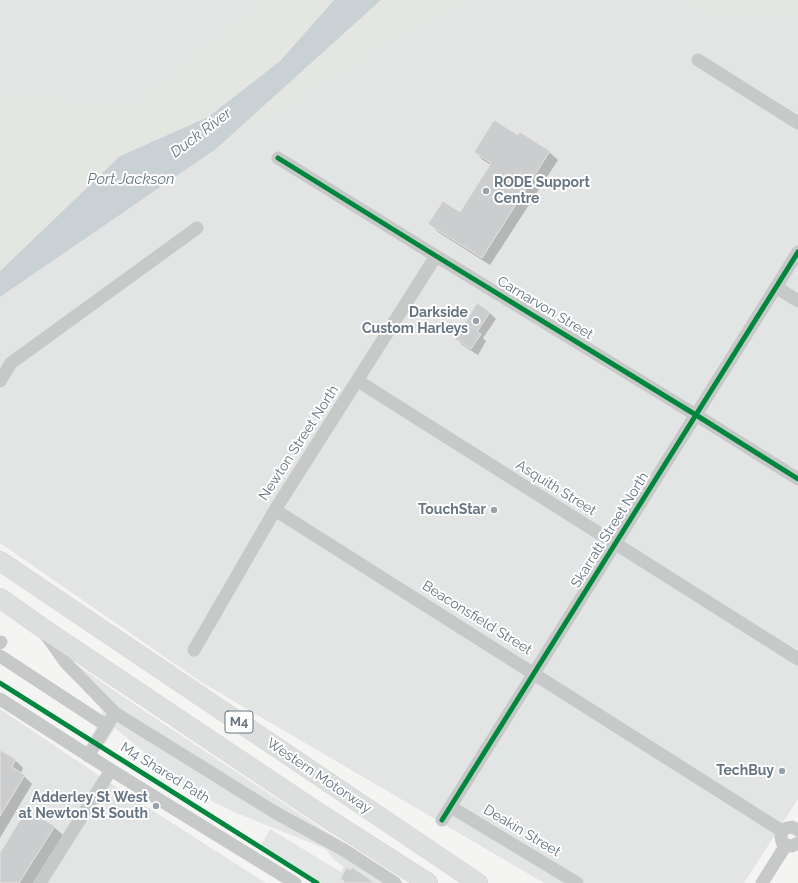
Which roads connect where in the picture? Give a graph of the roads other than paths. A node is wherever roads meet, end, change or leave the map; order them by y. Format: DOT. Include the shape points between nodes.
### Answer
graph roads {
  1 [pos="698,60"];
  2 [pos="798,123"];
  3 [pos="278,158"];
  4 [pos="197,228"];
  5 [pos="798,252"];
  6 [pos="436,256"];
  7 [pos="776,287"];
  8 [pos="798,301"];
  9 [pos="0,381"];
  10 [pos="358,381"];
  11 [pos="696,414"];
  12 [pos="798,479"];
  13 [pos="275,510"];
  14 [pos="615,545"];
  15 [pos="0,561"];
  16 [pos="0,598"];
  17 [pos="41,627"];
  18 [pos="194,650"];
  19 [pos="0,656"];
  20 [pos="798,660"];
  21 [pos="534,674"];
  22 [pos="0,699"];
  23 [pos="116,712"];
  24 [pos="107,726"];
  25 [pos="88,756"];
  26 [pos="111,770"];
  27 [pos="451,807"];
  28 [pos="442,820"];
  29 [pos="798,829"];
  30 [pos="782,831"];
  31 [pos="792,844"];
  32 [pos="40,883"];
  33 [pos="295,883"];
  34 [pos="395,883"];
  35 [pos="428,883"];
  36 [pos="478,883"];
  37 [pos="577,883"];
  38 [pos="762,883"];
  1 -- 2 [label="street"];
  3 -- 6 [label="street, Carnarvon Street"];
  4 -- 9 [label="street" via="11,362"];
  5 -- 7 [label="street, Skarratt Street North"];
  6 -- 10 [label="street, Newton Street North"];
  6 -- 11 [label="street, Carnarvon Street"];
  7 -- 8 [label="street"];
  7 -- 11 [label="street, Skarratt Street North"];
  10 -- 13 [label="street, Newton Street North"];
  10 -- 14 [label="street, Asquith Street"];
  11 -- 12 [label="street, Carnarvon Street"];
  11 -- 14 [label="street, Skarratt Street North"];
  13 -- 18 [label="street, Newton Street North"];
  13 -- 21 [label="street, Beaconsfield Street"];
  14 -- 20 [label="street, Asquith Street"];
  14 -- 21 [label="street, Skarratt Street North"];
  15 -- 36 [label="highway, Western Motorway / M4"];
  16 -- 17 [label="highway, M4"];
  17 -- 23 [label="street" via="66,663"];
  17 -- 35 [label="highway, M4"];
  19 -- 24 [label="street"];
  21 -- 27 [label="street, Skarratt Street North"];
  21 -- 30 [label="street, Beaconsfield Street"];
  22 -- 25 [label="street"];
  23 -- 24 [label="street"];
  23 -- 34 [label="street" via="276,813 344,850"];
  24 -- 25 [label="street"];
  25 -- 26 [label="street"];
  26 -- 32 [label="street"];
  26 -- 33 [label="street"];
  27 -- 28 [label="street, Skarratt Street North"];
  27 -- 37 [label="street, Deakin Street"];
  29 -- 30 [label="street" via="790,827"];
  30 -- 31 [label="street" via="781,839"];
  31 -- 38 [label="street"];
}
